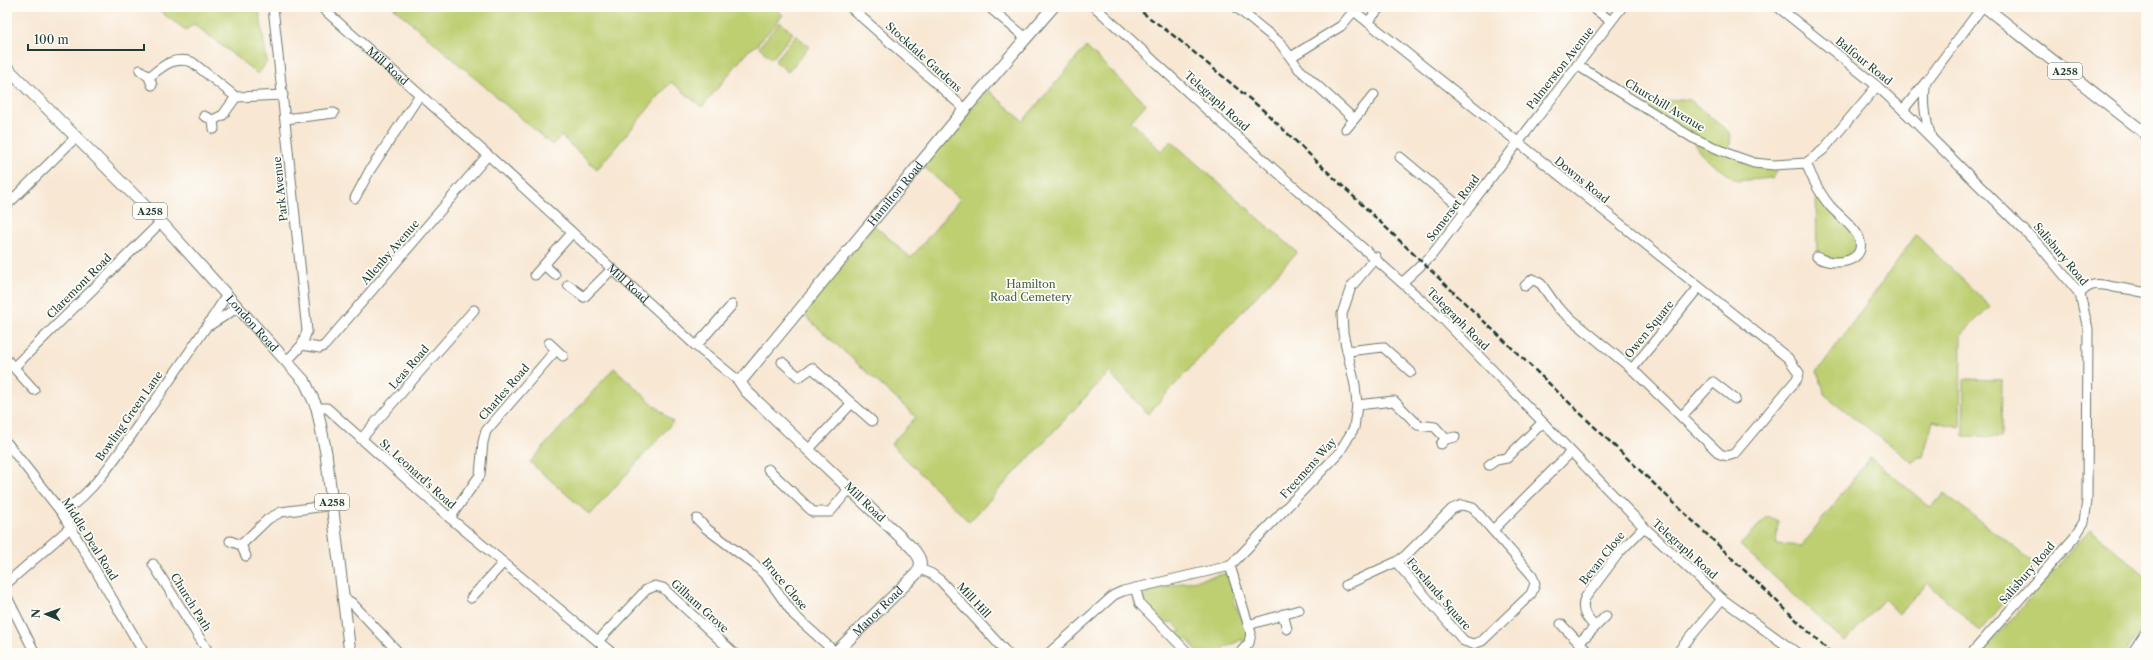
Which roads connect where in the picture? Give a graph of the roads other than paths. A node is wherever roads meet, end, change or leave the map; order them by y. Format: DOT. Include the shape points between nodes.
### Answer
graph roads {
  1 [pos="273,7"];
  2 [pos="321,7"];
  3 [pos="850,7"];
  4 [pos="989,7"];
  5 [pos="1053,7"];
  6 [pos="1095,7"];
  7 [pos="1236,7"];
  8 [pos="1380,7"];
  9 [pos="1592,7"];
  10 [pos="1622,7"];
  11 [pos="1778,7"];
  12 [pos="1983,7"];
  13 [pos="1351,9"];
  14 [pos="1611,21"];
  15 [pos="1368,22"];
  16 [pos="1026,38"];
  17 [pos="1291,57"];
  18 [pos="1577,65"];
  19 [pos="7,68"];
  20 [pos="140,70"];
  21 [pos="1926,82"];
  22 [pos="1877,86"];
  23 [pos="283,95"];
  24 [pos="1374,95"];
  25 [pos="419,96"];
  26 [pos="236,97"];
  27 [pos="965,109"];
  28 [pos="1904,110"];
  29 [pos="334,113"];
  30 [pos="204,116"];
  31 [pos="285,119"];
  32 [pos="1354,119"];
  33 [pos="1346,129"];
  34 [pos="2146,134"];
  35 [pos="76,137"];
  36 [pos="1931,138"];
  37 [pos="1517,143"];
  38 [pos="488,155"];
  39 [pos="1400,156"];
  40 [pos="1806,163"];
  41 [pos="355,198"];
  42 [pos="7,205"];
  43 [pos="1466,212"];
  44 [pos="161,222"];
  45 [pos="572,233"];
  46 [pos="1376,257"];
  47 [pos="1817,257"];
  48 [pos="544,265"];
  49 [pos="612,268"];
  50 [pos="555,274"];
  51 [pos="535,275"];
  52 [pos="1403,282"];
  53 [pos="568,285"];
  54 [pos="1525,286"];
  55 [pos="1698,287"];
  56 [pos="2146,293"];
  57 [pos="2080,294"];
  58 [pos="226,296"];
  59 [pos="732,305"];
  60 [pos="237,308"];
  61 [pos="474,310"];
  62 [pos="208,325"];
  63 [pos="302,345"];
  64 [pos="696,346"];
  65 [pos="556,350"];
  66 [pos="1347,351"];
  67 [pos="7,360"];
  68 [pos="287,361"];
  69 [pos="782,362"];
  70 [pos="14,367"];
  71 [pos="1632,369"];
  72 [pos="1411,372"];
  73 [pos="1799,373"];
  74 [pos="740,382"];
  75 [pos="34,390"];
  76 [pos="1735,399"];
  77 [pos="851,404"];
  78 [pos="1357,405"];
  79 [pos="317,408"];
  80 [pos="1682,416"];
  81 [pos="872,421"];
  82 [pos="1542,422"];
  83 [pos="361,439"];
  84 [pos="1448,440"];
  85 [pos="7,443"];
  86 [pos="809,449"];
  87 [pos="1571,452"];
  88 [pos="1489,465"];
  89 [pos="768,469"];
  90 [pos="850,488"];
  91 [pos="333,505"];
  92 [pos="62,513"];
  93 [pos="450,518"];
  94 [pos="697,519"];
  95 [pos="71,527"];
  96 [pos="1644,527"];
  97 [pos="1493,530"];
  98 [pos="230,541"];
  99 [pos="241,545"];
  100 [pos="246,556"];
  101 [pos="1396,562"];
  102 [pos="503,563"];
  103 [pos="153,564"];
  104 [pos="1230,566"];
  105 [pos="920,569"];
  106 [pos="7,583"];
  107 [pos="1346,585"];
  108 [pos="1135,588"];
  109 [pos="7,597"];
  110 [pos="344,598"];
  111 [pos="471,598"];
  112 [pos="1722,599"];
  113 [pos="1299,610"];
  114 [pos="1283,614"];
  115 [pos="1606,616"];
  116 [pos="1561,624"];
  117 [pos="1248,625"];
  118 [pos="1595,626"];
  119 [pos="1287,629"];
  120 [pos="2146,632"];
  121 [pos="598,641"];
  122 [pos="1579,643"];
  123 [pos="35,653"];
  124 [pos="144,653"];
  125 [pos="210,653"];
  126 [pos="350,653"];
  127 [pos="399,653"];
  128 [pos="611,653"];
  129 [pos="734,653"];
  130 [pos="835,653"];
  131 [pos="1008,653"];
  132 [pos="1049,653"];
  133 [pos="1188,653"];
  134 [pos="1240,653"];
  135 [pos="1589,653"];
  136 [pos="1677,653"];
  137 [pos="1797,653"];
  138 [pos="1972,653"];
  139 [pos="2132,653"];
  1 -- 23 [label="street, Park Avenue"];
  2 -- 25 [label="street, Mill Road"];
  3 -- 27 [label="street, Stockdale Gardens"];
  4 -- 16 [label="street"];
  5 -- 16 [label="main road, Hamilton Road"];
  6 -- 46 [label="street, Telegraph Road" via="1205,108"];
  7 -- 17 [label="street" via="1280,43"];
  8 -- 15 [label="street"];
  9 -- 14 [label="street"];
  10 -- 14 [label="street, Palmerston Avenue"];
  11 -- 22 [label="street, Balfour Road"];
  12 -- 21 [label="street"];
  12 -- 34 [label="main road, A258"];
  13 -- 15 [label="street, Downs Road"];
  13 -- 17 [label="street" via="1341,26"];
  14 -- 18 [label="street, Palmerston Avenue"];
  15 -- 37 [label="street, Downs Road"];
  16 -- 27 [label="main road, Hamilton Road"];
  17 -- 32 [label="street" via="1298,68"];
  18 -- 37 [label="street, Palmerston Avenue"];
  18 -- 40 [label="street, Churchill Avenue" via="1693,138 1734,156 1754,163 1774,165"];
  19 -- 35 [label="main road, London Road / A258"];
  20 -- 26 [label="street" via="150,81 167,63 185,59"];
  21 -- 28 [label="street"];
  21 -- 36 [label="street" via="1925,114"];
  22 -- 28 [label="street, Balfour Road"];
  22 -- 40 [label="street" via="1823,150"];
  23 -- 26 [label="street"];
  23 -- 31 [label="street, Park Avenue"];
  24 -- 32 [label="street"];
  25 -- 38 [label="street, Mill Road"];
  25 -- 41 [label="street" via="367,168"];
  26 -- 30 [label="street" via="214,124"];
  27 -- 74 [label="main road, Hamilton Road"];
  28 -- 36 [label="street, Balfour Road"];
  29 -- 31 [label="street"];
  31 -- 63 [label="street, Park Avenue" via="307,332"];
  32 -- 33 [label="street"];
  35 -- 42 [label="street"];
  35 -- 44 [label="main road, London Road / A258"];
  36 -- 57 [label="street, Salisbury Road" via="2039,245"];
  37 -- 43 [label="street, Somerset Road"];
  37 -- 55 [label="street, Downs Road"];
  38 -- 45 [label="street, Mill Road"];
  38 -- 63 [label="street, Allenby Avenue" via="325,345 320,348"];
  39 -- 43 [label="street"];
  40 -- 47 [label="street" via="1816,186 1829,205 1858,235 1861,244 1854,258 1843,262 1831,263"];
  43 -- 52 [label="street, Somerset Road" via="1431,256"];
  44 -- 58 [label="main road, London Road / A258"];
  44 -- 70 [label="street, Claremont Road"];
  45 -- 48 [label="street"];
  45 -- 49 [label="street, Mill Road"];
  46 -- 52 [label="street, Telegraph Road"];
  46 -- 66 [label="street, Freemens Way" via="1351,287 1344,304 1342,327"];
  48 -- 50 [label="street"];
  48 -- 51 [label="street"];
  49 -- 53 [label="street" via="584,297"];
  49 -- 64 [label="street, Mill Road"];
  52 -- 82 [label="street, Telegraph Road" via="1445,321"];
  54 -- 71 [label="street" via="1533,279 1541,284 1558,308"];
  55 -- 71 [label="street, Owen Square"];
  55 -- 73 [label="street, Downs Road" via="1788,358"];
  56 -- 57 [label="street" via="2094,283 2084,288"];
  57 -- 138 [label="street, Salisbury Road" via="2088,329 2088,472 2084,522 2074,538"];
  58 -- 60 [label="main road, London Road / A258"];
  58 -- 62 [label="street, Bowling Green Lane"];
  59 -- 64 [label="street"];
  60 -- 62 [label="street, Bowling Green Lane"];
  60 -- 68 [label="main road, London Road / A258"];
  61 -- 83 [label="street, Leas Road"];
  62 -- 92 [label="street, Bowling Green Lane" via="103,474 80,501"];
  63 -- 68 [label="street"];
  64 -- 74 [label="street, Mill Road"];
  65 -- 93 [label="street, Charles Road" via="486,431 482,442 480,475"];
  66 -- 72 [label="street" via="1383,347"];
  66 -- 78 [label="street, Freemens Way"];
  67 -- 70 [label="street"];
  68 -- 79 [label="main road, London Road / A258" via="305,382"];
  69 -- 77 [label="street" via="800,377 812,368"];
  70 -- 75 [label="street"];
  71 -- 80 [label="street, Owen Square"];
  73 -- 80 [label="street, Owen Square" via="1797,379 1734,454 1720,454"];
  74 -- 86 [label="main road, Mill Road" via="746,391"];
  76 -- 80 [label="street" via="1713,382"];
  77 -- 81 [label="street"];
  77 -- 86 [label="street"];
  78 -- 84 [label="street" via="1394,401 1418,425 1435,427"];
  78 -- 104 [label="street, Freemens Way" via="1354,428 1339,453"];
  79 -- 83 [label="street, St. Leonard's Road" via="327,408"];
  79 -- 91 [label="main road, London Road / A258"];
  82 -- 87 [label="street, Telegraph Road"];
  82 -- 88 [label="street" via="1507,458 1496,460"];
  83 -- 93 [label="street, St. Leonard's Road"];
  85 -- 92 [label="street, Middle Deal Road"];
  86 -- 90 [label="main road, Mill Road"];
  87 -- 96 [label="street, Telegraph Road"];
  87 -- 97 [label="street"];
  89 -- 90 [label="street" via="813,512 830,512"];
  90 -- 105 [label="main road, Mill Road" via="912,548 921,562"];
  91 -- 99 [label="street" via="281,512 268,520"];
  91 -- 110 [label="main road, London Road / A258"];
  92 -- 95 [label="street, Middle Deal Road"];
  93 -- 102 [label="street, St. Leonard's Road"];
  94 -- 130 [label="street, Bruce Close" via="767,577 794,615"];
  95 -- 106 [label="street"];
  95 -- 124 [label="street, Middle Deal Road"];
  96 -- 112 [label="street, Telegraph Road"];
  96 -- 118 [label="street, Bevan Close" via="1618,554 1585,598 1584,614"];
  97 -- 101 [label="street, Forelands Square" via="1468,505 1457,506"];
  97 -- 101 [label="street, Forelands Square" via="1532,575 1535,584 1531,594 1478,643 1464,641"];
  98 -- 99 [label="street"];
  99 -- 100 [label="street"];
  101 -- 107 [label="street, Forelands Square"];
  102 -- 111 [label="street"];
  102 -- 121 [label="street, St. Leonard's Road"];
  103 -- 125 [label="street, Church Path"];
  104 -- 108 [label="street"];
  104 -- 117 [label="street"];
  105 -- 130 [label="main road, Manor Road"];
  105 -- 131 [label="street, Mill Hill" via="941,581"];
  108 -- 132 [label="street" via="1114,595"];
  108 -- 133 [label="street" via="1142,608"];
  109 -- 123 [label="street"];
  110 -- 126 [label="main road, London Road / A258"];
  110 -- 127 [label="street" via="352,603"];
  112 -- 136 [label="street"];
  112 -- 137 [label="street, Telegraph Road"];
  113 -- 114 [label="street"];
  114 -- 117 [label="street"];
  114 -- 119 [label="street"];
  115 -- 118 [label="street"];
  116 -- 122 [label="street"];
  117 -- 134 [label="street" via="1249,643"];
  118 -- 122 [label="street"];
  120 -- 139 [label="street"];
  121 -- 128 [label="street, St. Leonard's Road"];
  121 -- 129 [label="street, Gilham Grove" via="646,590 655,586 663,588"];
  122 -- 135 [label="street"];
}
